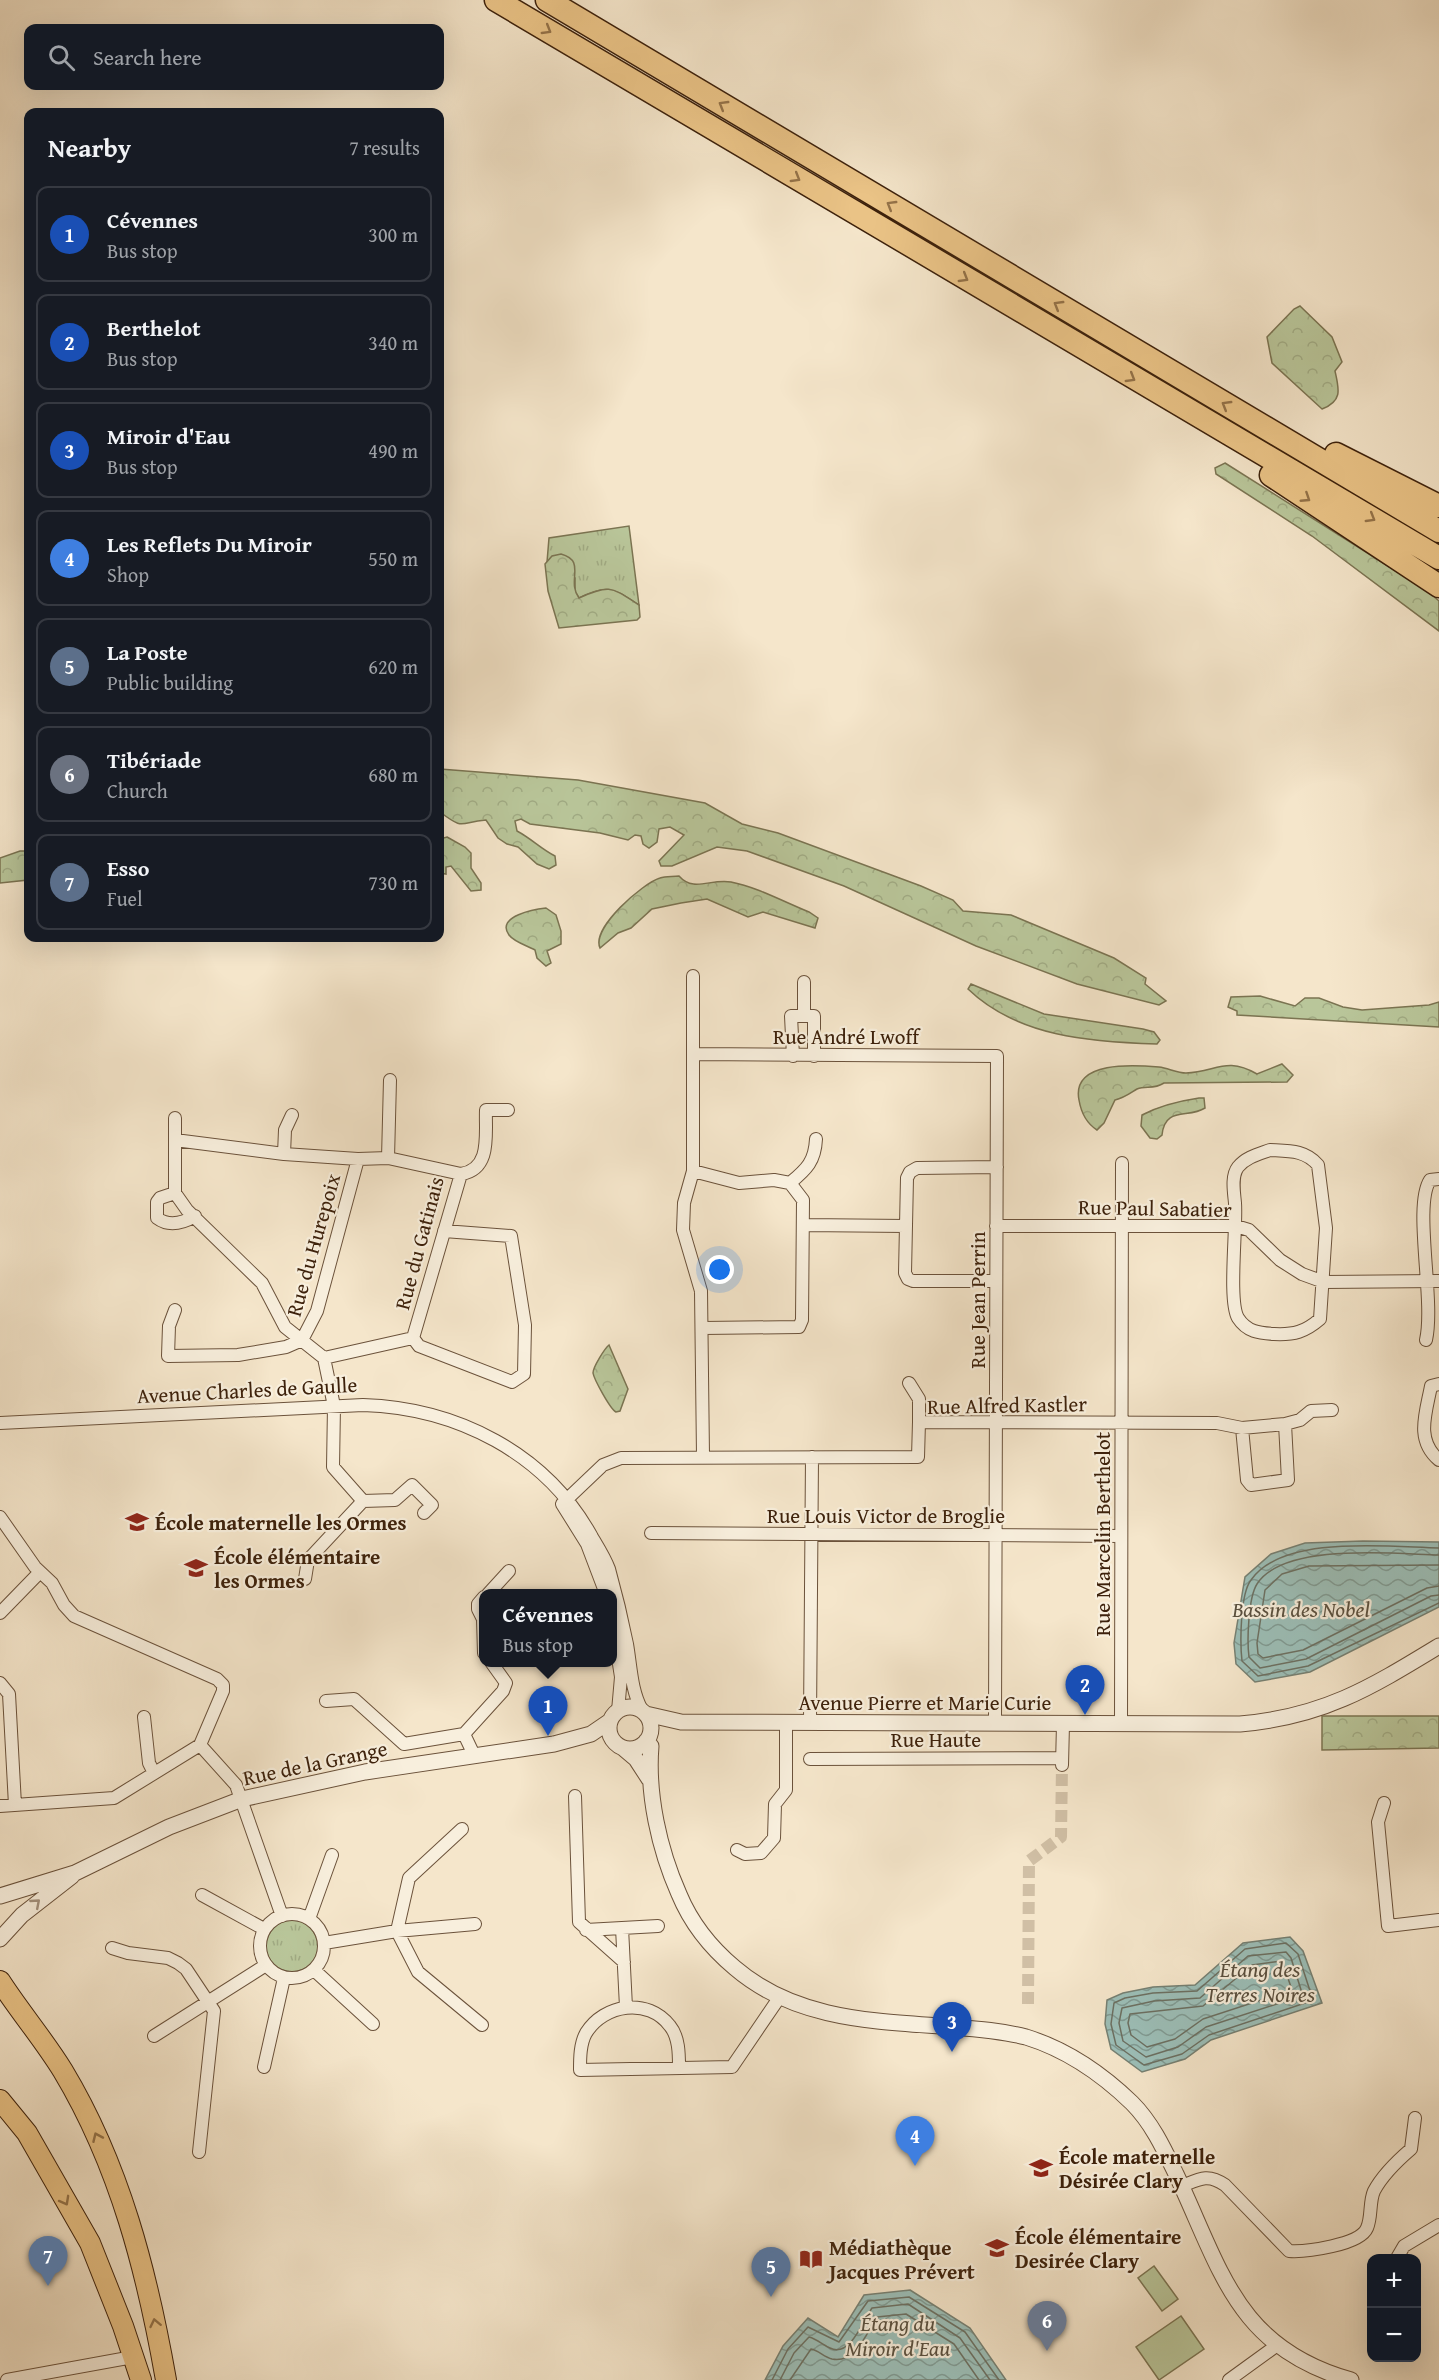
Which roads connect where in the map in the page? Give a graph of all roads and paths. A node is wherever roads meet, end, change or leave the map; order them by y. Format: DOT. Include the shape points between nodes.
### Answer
graph roads {
  1 [pos="496,0"];
  2 [pos="547,0"];
  3 [pos="1211,425"];
  4 [pos="1276,435"];
  5 [pos="1439,506"];
  6 [pos="1439,531"];
  7 [pos="1439,558"];
  8 [pos="1439,586"];
  9 [pos="693,976"];
  10 [pos="804,982"];
  11 [pos="804,1016"];
  12 [pos="694,1054"];
  13 [pos="793,1056"];
  14 [pos="814,1056"];
  15 [pos="997,1056"];
  16 [pos="390,1080"];
  17 [pos="508,1110"];
  18 [pos="292,1115"];
  19 [pos="175,1118"];
  20 [pos="816,1139"];
  21 [pos="175,1140"];
  22 [pos="284,1154"];
  23 [pos="388,1158"];
  24 [pos="358,1159"];
  25 [pos="1122,1163"];
  26 [pos="997,1167"];
  27 [pos="693,1171"];
  28 [pos="461,1174"];
  29 [pos="1439,1179"];
  30 [pos="790,1182"];
  31 [pos="176,1193"];
  32 [pos="195,1216"];
  33 [pos="803,1225"];
  34 [pos="906,1226"];
  35 [pos="996,1226"];
  36 [pos="1236,1226"];
  37 [pos="1122,1227"];
  38 [pos="444,1231"];
  39 [pos="996,1281"];
  40 [pos="1324,1282"];
  41 [pos="1434,1282"];
  42 [pos="176,1310"];
  43 [pos="703,1328"];
  44 [pos="413,1338"];
  45 [pos="302,1340"];
  46 [pos="1426,1340"];
  47 [pos="324,1358"];
  48 [pos="909,1383"];
  49 [pos="1439,1383"];
  50 [pos="334,1406"];
  51 [pos="1332,1410"];
  52 [pos="919,1422"];
  53 [pos="996,1422"];
  54 [pos="1122,1422"];
  55 [pos="0,1423"];
  56 [pos="1285,1424"];
  57 [pos="1242,1428"];
  58 [pos="703,1456"];
  59 [pos="812,1457"];
  60 [pos="1439,1460"];
  61 [pos="363,1501"];
  62 [pos="564,1501"];
  63 [pos="424,1513"];
  64 [pos="0,1517"];
  65 [pos="651,1533"];
  66 [pos="812,1534"];
  67 [pos="5,1535"];
  68 [pos="995,1535"];
  69 [pos="1121,1536"];
  70 [pos="509,1571"];
  71 [pos="40,1572"];
  72 [pos="305,1579"];
  73 [pos="492,1589"];
  74 [pos="604,1589"];
  75 [pos="614,1589"];
  76 [pos="617,1601"];
  77 [pos="0,1613"];
  78 [pos="1439,1646"];
  79 [pos="617,1651"];
  80 [pos="495,1667"];
  81 [pos="0,1683"];
  82 [pos="326,1701"];
  83 [pos="644,1712"];
  84 [pos="614,1716"];
  85 [pos="144,1717"];
  86 [pos="681,1722"];
  87 [pos="786,1722"];
  88 [pos="810,1722"];
  89 [pos="995,1724"];
  90 [pos="1063,1724"];
  91 [pos="1121,1724"];
  92 [pos="464,1734"];
  93 [pos="577,1738"];
  94 [pos="647,1740"];
  95 [pos="200,1745"];
  96 [pos="620,1746"];
  97 [pos="474,1755"];
  98 [pos="810,1759"];
  99 [pos="154,1773"];
  100 [pos="649,1779"];
  101 [pos="575,1796"];
  102 [pos="242,1799"];
  103 [pos="1384,1803"];
  104 [pos="15,1805"];
  105 [pos="0,1806"];
  106 [pos="462,1829"];
  107 [pos="737,1850"];
  108 [pos="332,1855"];
  109 [pos="75,1873"];
  110 [pos="202,1895"];
  111 [pos="0,1896"];
  112 [pos="282,1916"];
  113 [pos="309,1919"];
  114 [pos="1439,1920"];
  115 [pos="475,1924"];
  116 [pos="582,1926"];
  117 [pos="658,1926"];
  118 [pos="622,1928"];
  119 [pos="264,1929"];
  120 [pos="397,1931"];
  121 [pos="0,1939"];
  122 [pos="324,1943"];
  123 [pos="112,1948"];
  124 [pos="624,1962"];
  125 [pos="266,1965"];
  126 [pos="314,1970"];
  127 [pos="284,1978"];
  128 [pos="0,1981"];
  129 [pos="779,1998"];
  130 [pos="207,2000"];
  131 [pos="626,2007"];
  132 [pos="373,2024"];
  133 [pos="482,2025"];
  134 [pos="154,2036"];
  135 [pos="264,2067"];
  136 [pos="679,2067"];
  137 [pos="0,2100"];
  138 [pos="1415,2118"];
  139 [pos="199,2152"];
  140 [pos="1182,2186"];
  141 [pos="1439,2225"];
  142 [pos="1400,2254"];
  143 [pos="1276,2346"];
  144 [pos="133,2357"];
  145 [pos="7,2380"];
  146 [pos="141,2380"];
  147 [pos="166,2380"];
  148 [pos="1229,2380"];
  149 [pos="1351,2380"];
  1 -- 3 [label="highway, one-way"];
  4 -- 2 [label="highway, one-way"];
  3 -- 7 [label="highway, one-way"];
  3 -- 8 [label="highway, one-way" via="1226,446"];
  4 -- 5 [label="highway" via="1302,437"];
  4 -- 6 [label="highway"];
  9 -- 12 [label="street"];
  10 -- 11 [label="street"];
  11 -- 13 [label="street" via="790,1016"];
  11 -- 14 [label="street" via="814,1016"];
  12 -- 13 [label="street, Rue André Lwoff"];
  12 -- 27 [label="street"];
  13 -- 14 [label="street, Rue André Lwoff"];
  14 -- 15 [label="street, Rue André Lwoff"];
  15 -- 26 [label="street, Rue Jean Perrin"];
  16 -- 23 [label="street"];
  17 -- 28 [label="street" via="486,1110 484,1157 471,1172"];
  18 -- 22 [label="street" via="285,1130"];
  19 -- 21 [label="street"];
  20 -- 30 [label="street" via="816,1156"];
  21 -- 22 [label="street, Rue du Gatinais"];
  21 -- 31 [label="street"];
  22 -- 24 [label="street, Rue du Gatinais"];
  23 -- 24 [label="street, Rue du Gatinais"];
  23 -- 28 [label="street, Rue du Gatinais"];
  24 -- 45 [label="street, Rue du Hurepoix" via="317,1311"];
  25 -- 37 [label="street, Rue Marcelin Berthelot"];
  26 -- 34 [label="street" via="917,1168 910,1172"];
  26 -- 35 [label="street, Rue Jean Perrin"];
  27 -- 30 [label="street" via="739,1182"];
  27 -- 43 [label="street" via="684,1203 683,1230 701,1291"];
  28 -- 38 [label="street, Rue du Gatinais"];
  29 -- 41 [label="street" via="1430,1180 1425,1188 1424,1235"];
  30 -- 33 [label="street" via="803,1200"];
  31 -- 32 [label="street"];
  31 -- 32 [label="street" via="160,1198 157,1218 163,1223 182,1223"];
  32 -- 45 [label="street" via="261,1284 285,1327"];
  33 -- 34 [label="street"];
  33 -- 43 [label="street" via="799,1327"];
  34 -- 39 [label="street" via="908,1279"];
  35 -- 37 [label="street, Rue Paul Sabatier"];
  35 -- 39 [label="street, Rue Jean Perrin"];
  36 -- 37 [label="street, Rue Paul Sabatier"];
  36 -- 40 [label="street, Rue Paul Sabatier" via="1249,1230 1280,1260"];
  36 -- 40 [label="street" via="1233,1301 1246,1328 1257,1333 1288,1335 1307,1331 1320,1318"];
  36 -- 40 [label="street" via="1236,1168 1246,1159 1270,1150 1294,1151 1311,1157 1318,1165 1326,1228"];
  37 -- 54 [label="street, Rue Marcelin Berthelot"];
  38 -- 44 [label="street, Rue du Gatinais"];
  38 -- 44 [label="street" via="511,1236 525,1325 524,1374 512,1382 419,1346"];
  39 -- 53 [label="street, Rue Jean Perrin"];
  40 -- 41 [label="street, Rue Paul Sabatier"];
  41 -- 46 [label="street"];
  42 -- 45 [label="street" via="169,1326 168,1356 238,1355 286,1347"];
  43 -- 58 [label="street"];
  44 -- 47 [label="street, Rue du Gatinais"];
  45 -- 47 [label="street"];
  47 -- 50 [label="street"];
  48 -- 52 [label="street" via="919,1399"];
  49 -- 60 [label="street" via="1431,1386 1423,1430 1429,1451"];
  50 -- 55 [label="street, Avenue Charles de Gaulle"];
  50 -- 61 [label="street" via="333,1467"];
  50 -- 62 [label="street, Avenue Charles de Gaulle" via="414,1410 459,1423 491,1438"];
  51 -- 56 [label="street" via="1311,1411 1300,1420"];
  52 -- 53 [label="street, Rue Alfred Kastler"];
  52 -- 59 [label="street, Rue Alfred Kastler" via="918,1457"];
  53 -- 54 [label="street, Rue Alfred Kastler"];
  53 -- 68 [label="street, Rue Jean Perrin"];
  54 -- 57 [label="street, Rue Alfred Kastler" via="1216,1423"];
  54 -- 69 [label="street, Rue Marcelin Berthelot"];
  56 -- 57 [label="street, Rue Alfred Kastler"];
  56 -- 57 [label="street" via="1288,1480 1251,1485 1246,1480"];
  58 -- 59 [label="street, Rue Alfred Kastler"];
  58 -- 62 [label="street, Rue Alfred Kastler" via="621,1458 603,1465"];
  59 -- 66 [label="street"];
  61 -- 63 [label="street" via="395,1500 412,1485 432,1504"];
  61 -- 72 [label="street" via="308,1560"];
  62 -- 74 [label="street, Avenue Charles de Gaulle"];
  62 -- 75 [label="street, Avenue Charles de Gaulle" via="580,1515 608,1566"];
  64 -- 67 [label="street"];
  65 -- 66 [label="street, Rue Louis Victor de Broglie"];
  66 -- 68 [label="street, Rue Louis Victor de Broglie"];
  66 -- 88 [label="street"];
  67 -- 71 [label="street"];
  68 -- 69 [label="street, Rue Louis Victor de Broglie"];
  68 -- 89 [label="street, Rue Jean Perrin"];
  69 -- 91 [label="street, Rue Marcelin Berthelot"];
  70 -- 73 [label="street"];
  71 -- 77 [label="street"];
  71 -- 95 [label="street" via="74,1616 223,1685"];
  76 -- 83 [label="street, Avenue Charles de Gaulle" via="633,1687"];
  78 -- 91 [label="street, Avenue Pierre et Marie Curie" via="1359,1694 1296,1717 1240,1724"];
  79 -- 84 [label="street" via="621,1677"];
  80 -- 92 [label="street" via="506,1683 503,1691"];
  81 -- 104 [label="street" via="9,1694"];
  82 -- 92 [label="street" via="354,1699 404,1744"];
  83 -- 84 [label="street" via="630,1707"];
  83 -- 86 [label="street, Avenue Pierre et Marie Curie"];
  83 -- 94 [label="street" via="651,1726"];
  84 -- 93 [label="street, Rue de la Grange" via="591,1734"];
  84 -- 96 [label="street" via="609,1733"];
  85 -- 99 [label="street" via="149,1763"];
  86 -- 87 [label="street, Avenue Pierre et Marie Curie"];
  86 -- 94 [label="street, Avenue Pierre et Marie Curie"];
  87 -- 88 [label="street, Avenue Pierre et Marie Curie"];
  87 -- 107 [label="street" via="786,1790 775,1804 774,1838 761,1854"];
  88 -- 89 [label="street, Avenue Pierre et Marie Curie"];
  89 -- 90 [label="street, Avenue Pierre et Marie Curie"];
  90 -- 91 [label="street, Avenue Pierre et Marie Curie"];
  90 -- 98 [label="street, Rue Haute" via="1062,1762"];
  92 -- 97 [label="street"];
  93 -- 96 [label="street, Rue de la Grange"];
  93 -- 97 [label="street, Rue de la Grange"];
  94 -- 96 [label="street" via="636,1748"];
  94 -- 100 [label="street" via="651,1746"];
  95 -- 99 [label="street"];
  95 -- 102 [label="street" via="236,1785"];
  96 -- 100 [label="street" via="636,1759"];
  97 -- 102 [label="street, Rue de la Grange" via="365,1772"];
  99 -- 104 [label="street" via="114,1798"];
  100 -- 129 [label="street" via="669,1867 690,1915 724,1959 754,1984"];
  101 -- 116 [label="street"];
  102 -- 109 [label="street, Rue de la Grange" via="169,1827"];
  102 -- 112 [label="street"];
  103 -- 114 [label="street" via="1378,1822 1388,1926"];
  104 -- 105 [label="street"];
  106 -- 120 [label="street" via="409,1878"];
  108 -- 113 [label="street"];
  109 -- 111 [label="street, Rue de la Grange"];
  121 -- 109 [label="street, Rue de la Grange, one-way" via="30,1908"];
  110 -- 119 [label="street"];
  112 -- 113 [label="street"];
  112 -- 119 [label="street"];
  113 -- 122 [label="street" via="322,1934"];
  115 -- 120 [label="street"];
  116 -- 118 [label="street"];
  116 -- 124 [label="street"];
  117 -- 118 [label="street"];
  118 -- 124 [label="street"];
  119 -- 125 [label="street" via="260,1947"];
  120 -- 122 [label="street"];
  120 -- 133 [label="street" via="418,1972"];
  122 -- 126 [label="street" via="324,1953"];
  123 -- 130 [label="street" via="178,1963"];
  124 -- 131 [label="street"];
  125 -- 127 [label="street"];
  125 -- 130 [label="street"];
  126 -- 127 [label="street" via="302,1977"];
  126 -- 132 [label="street"];
  127 -- 135 [label="street"];
  147 -- 128 [label="main road, one-way" via="145,2275 111,2168 63,2071"];
  129 -- 136 [label="street" via="732,2067"];
  129 -- 140 [label="street" via="834,2016 1003,2032 1053,2047 1095,2070 1136,2107 1155,2132"];
  130 -- 134 [label="street"];
  130 -- 139 [label="street" via="214,2011"];
  131 -- 136 [label="street" via="657,2014 670,2026 679,2051"];
  131 -- 136 [label="street" via="607,2013 585,2034 580,2070"];
  137 -- 144 [label="main road, one-way" via="32,2142 90,2243"];
  138 -- 140 [label="street" via="1412,2149 1393,2165 1373,2192 1367,2229 1349,2242 1289,2251 1214,2177"];
  140 -- 143 [label="street" via="1231,2294"];
  141 -- 142 [label="street" via="1404,2246"];
  143 -- 148 [label="street"];
  143 -- 149 [label="street" via="1308,2365"];
  144 -- 145 [label="street"];
  144 -- 146 [label="main road"];
}
